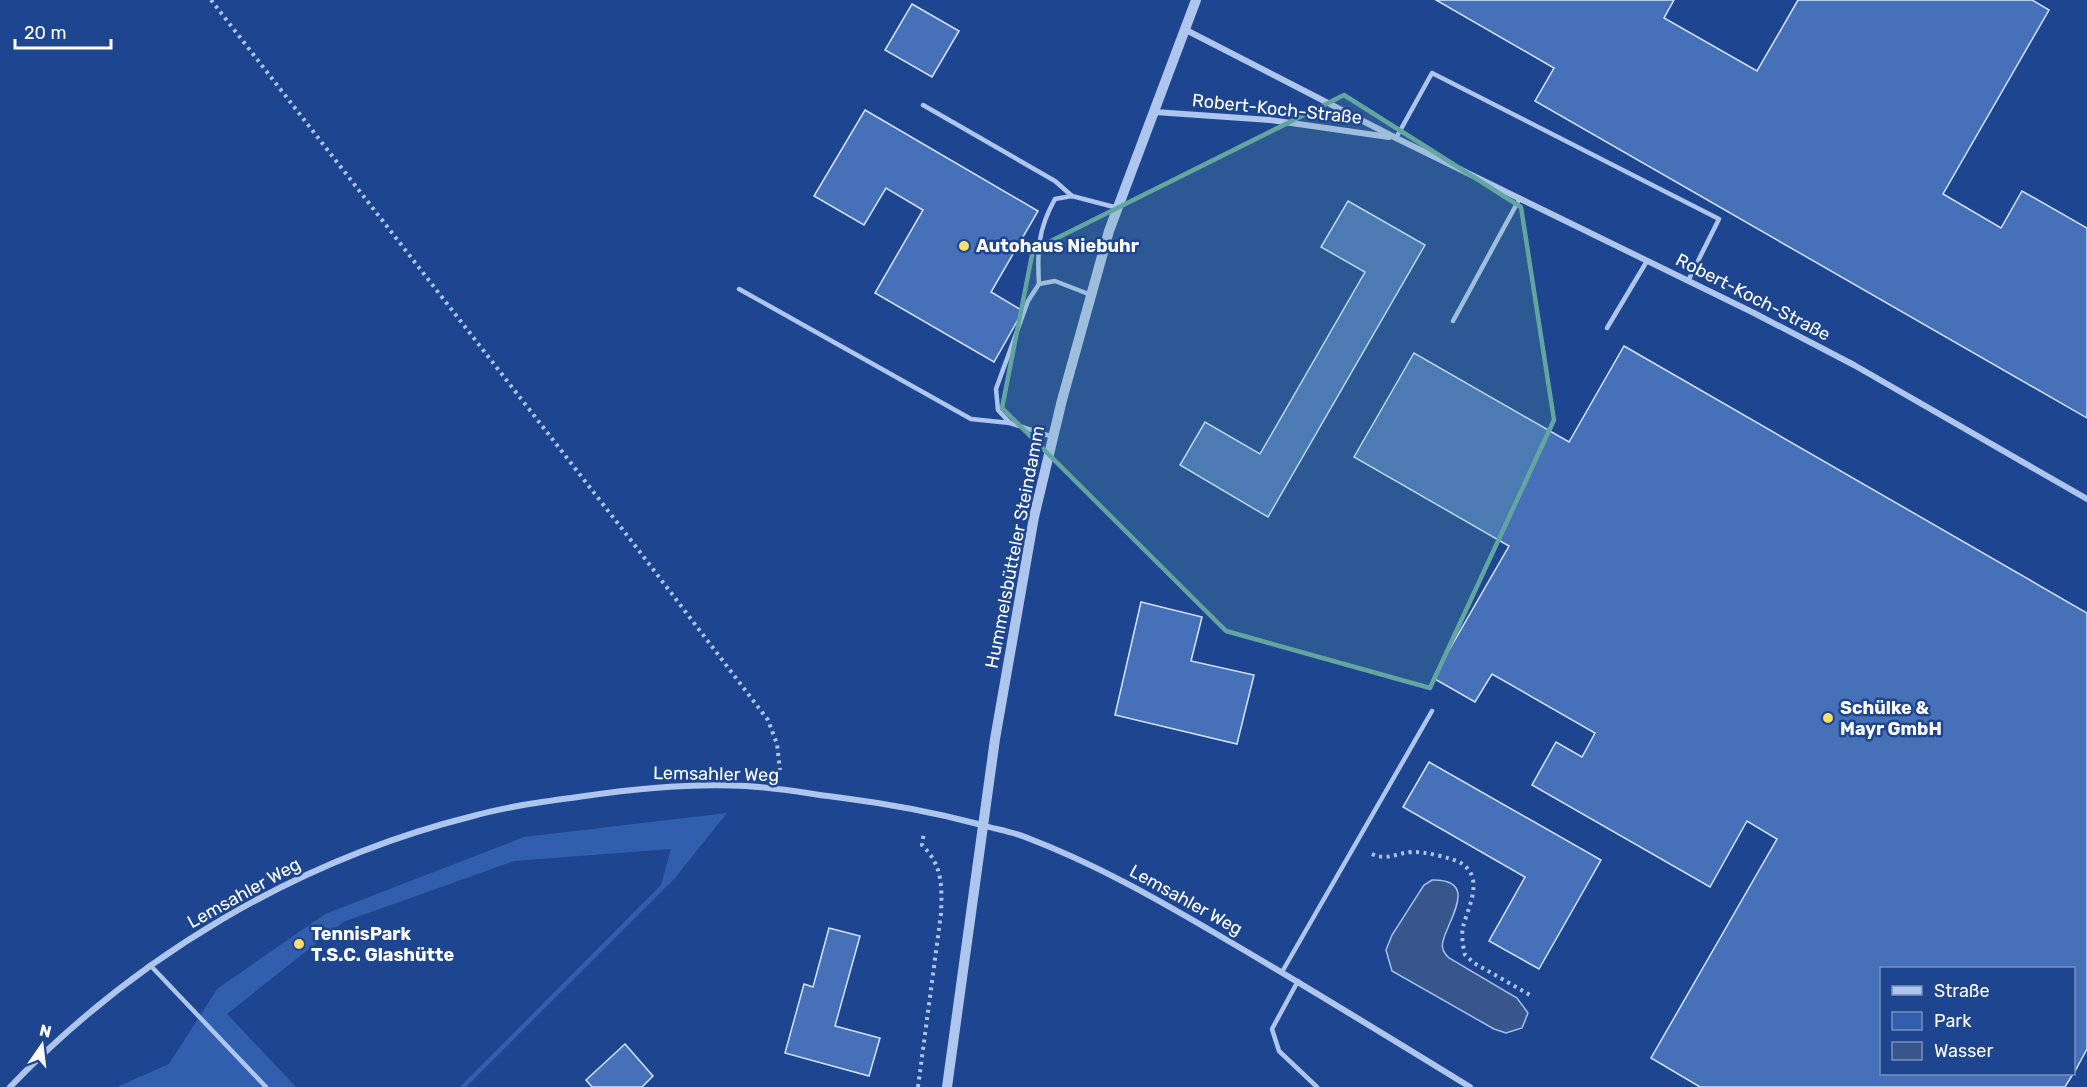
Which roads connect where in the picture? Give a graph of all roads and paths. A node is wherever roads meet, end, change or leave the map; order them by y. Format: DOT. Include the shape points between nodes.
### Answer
graph roads {
  1 [pos="211,0"];
  2 [pos="1196,0"];
  3 [pos="1186,30"];
  4 [pos="923,105"];
  5 [pos="1155,112"];
  6 [pos="1396,138"];
  7 [pos="1072,196"];
  8 [pos="1520,198"];
  9 [pos="1118,208"];
  10 [pos="1647,261"];
  11 [pos="1688,281"];
  12 [pos="1039,284"];
  13 [pos="739,289"];
  14 [pos="1090,295"];
  15 [pos="1453,321"];
  16 [pos="1607,328"];
  17 [pos="1010,423"];
  18 [pos="1053,437"];
  19 [pos="2087,499"];
  20 [pos="1432,711"];
  21 [pos="779,789"];
  22 [pos="983,826"];
  23 [pos="922,837"];
  24 [pos="1356,844"];
  25 [pos="150,965"];
  26 [pos="1282,972"];
  27 [pos="1298,981"];
  28 [pos="1530,995"];
  29 [pos="10,1087"];
  30 [pos="266,1087"];
  31 [pos="918,1087"];
  32 [pos="947,1087"];
  33 [pos="1317,1087"];
  34 [pos="1470,1087"];
  1 -- 21 [label="path" via="768,720 777,744"];
  2 -- 3 [label="street, Hummelsbütteler Steindamm"];
  3 -- 5 [label="street, Hummelsbütteler Steindamm"];
  3 -- 6 [label="street, Robert-Koch-Straße"];
  4 -- 7 [label="lane" via="1055,181"];
  5 -- 6 [label="street, Robert-Koch-Straße" via="1270,120"];
  5 -- 9 [label="street, Hummelsbütteler Steindamm"];
  6 -- 8 [label="street, Robert-Koch-Straße"];
  6 -- 11 [label="lane" via="1432,73 1719,219"];
  7 -- 9 [label="lane"];
  7 -- 12 [label="lane" via="1055,199 1045,217 1037,254"];
  8 -- 10 [label="street, Robert-Koch-Straße"];
  8 -- 15 [label="lane"];
  9 -- 14 [label="street, Hummelsbütteler Steindamm"];
  10 -- 11 [label="street, Robert-Koch-Straße"];
  10 -- 16 [label="lane"];
  11 -- 19 [label="street, Robert-Koch-Straße" via="1854,365"];
  12 -- 14 [label="lane" via="1055,281"];
  12 -- 17 [label="lane" via="1028,302 996,389 998,410"];
  13 -- 17 [label="lane" via="971,419"];
  14 -- 18 [label="street, Hummelsbütteler Steindamm"];
  17 -- 18 [label="lane"];
  18 -- 22 [label="street, Hummelsbütteler Steindamm" via="1021,588"];
  20 -- 24 [label="lane"];
  21 -- 22 [label="street, Lemsahler Weg" via="897,805"];
  21 -- 25 [label="street, Lemsahler Weg" via="643,788 475,815 391,840 317,870 214,923"];
  22 -- 26 [label="street, Lemsahler Weg" via="1019,835 1088,863"];
  22 -- 32 [label="street, Hummelsbütteler Steindamm"];
  23 -- 31 [label="path" via="922,845 938,868 942,914"];
  24 -- 26 [label="lane"];
  24 -- 28 [label="path" via="1382,858 1413,852 1465,866 1474,887 1462,929 1465,955"];
  25 -- 29 [label="street, Lemsahler Weg" via="61,1037"];
  25 -- 30 [label="lane"];
  26 -- 27 [label="street, Lemsahler Weg"];
  27 -- 33 [label="lane" via="1272,1029 1279,1051"];
  27 -- 34 [label="street, Lemsahler Weg"];
}
